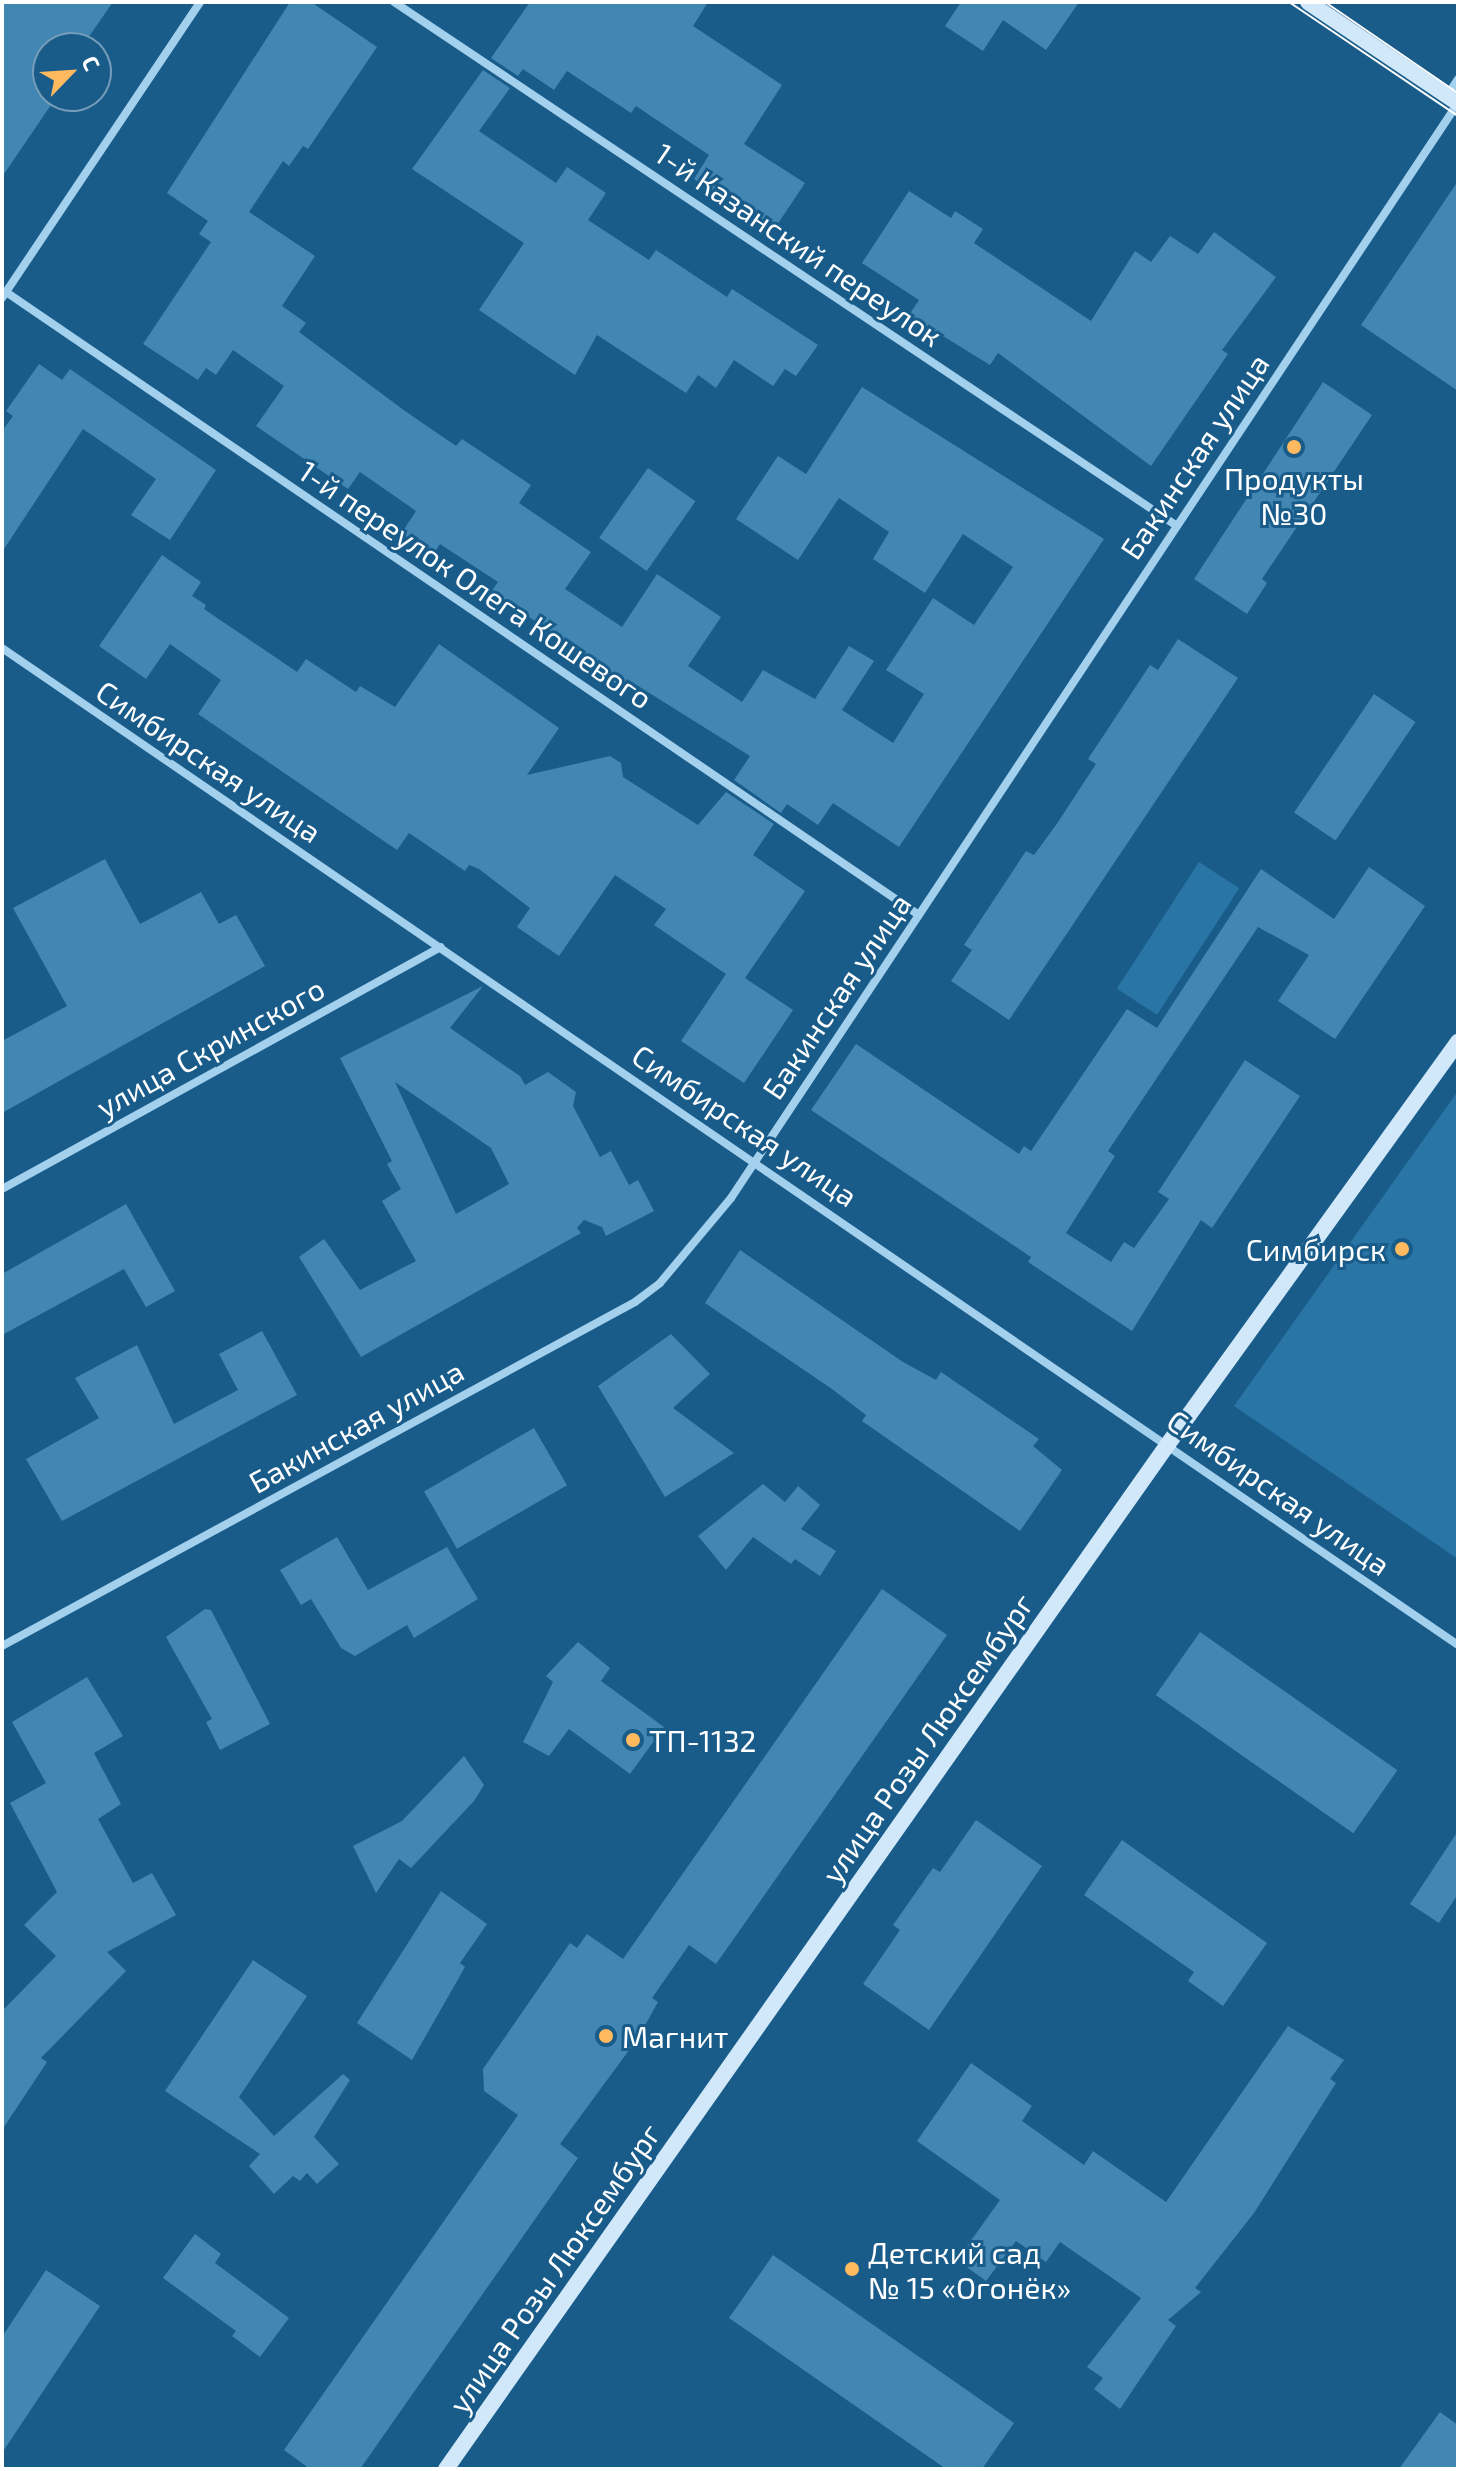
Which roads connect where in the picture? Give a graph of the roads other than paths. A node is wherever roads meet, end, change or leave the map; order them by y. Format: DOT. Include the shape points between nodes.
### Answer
graph roads {
  1 [pos="200,2"];
  2 [pos="394,2"];
  3 [pos="1308,2"];
  4 [pos="1458,79"];
  5 [pos="1454,101"];
  6 [pos="4,295"];
  7 [pos="1177,526"];
  8 [pos="2,648"];
  9 [pos="919,915"];
  10 [pos="441,947"];
  11 [pos="1458,1042"];
  12 [pos="755,1162"];
  13 [pos="2,1189"];
  14 [pos="1168,1444"];
  15 [pos="1458,1645"];
  16 [pos="2,1646"];
  17 [pos="446,2469"];
  1 -- 6 [label="street"];
  2 -- 7 [label="street, 1-й Казанский переулок"];
  3 -- 5 [label="main road"];
  4 -- 5 [label="street, Бакинская улица"];
  5 -- 7 [label="street, Бакинская улица"];
  6 -- 9 [label="street, 1-й переулок Олега Кошевого"];
  7 -- 9 [label="street, Бакинская улица"];
  8 -- 10 [label="street, Симбирская улица"];
  9 -- 12 [label="street, Бакинская улица"];
  10 -- 12 [label="street, Симбирская улица"];
  10 -- 13 [label="street, улица Скринского"];
  11 -- 14 [label="main road, улица Розы Люксембург"];
  12 -- 14 [label="street, Симбирская улица"];
  12 -- 16 [label="street, Бакинская улица" via="684,1257 635,1302"];
  14 -- 15 [label="street, Симбирская улица"];
  14 -- 17 [label="main road, улица Розы Люксембург"];
}
